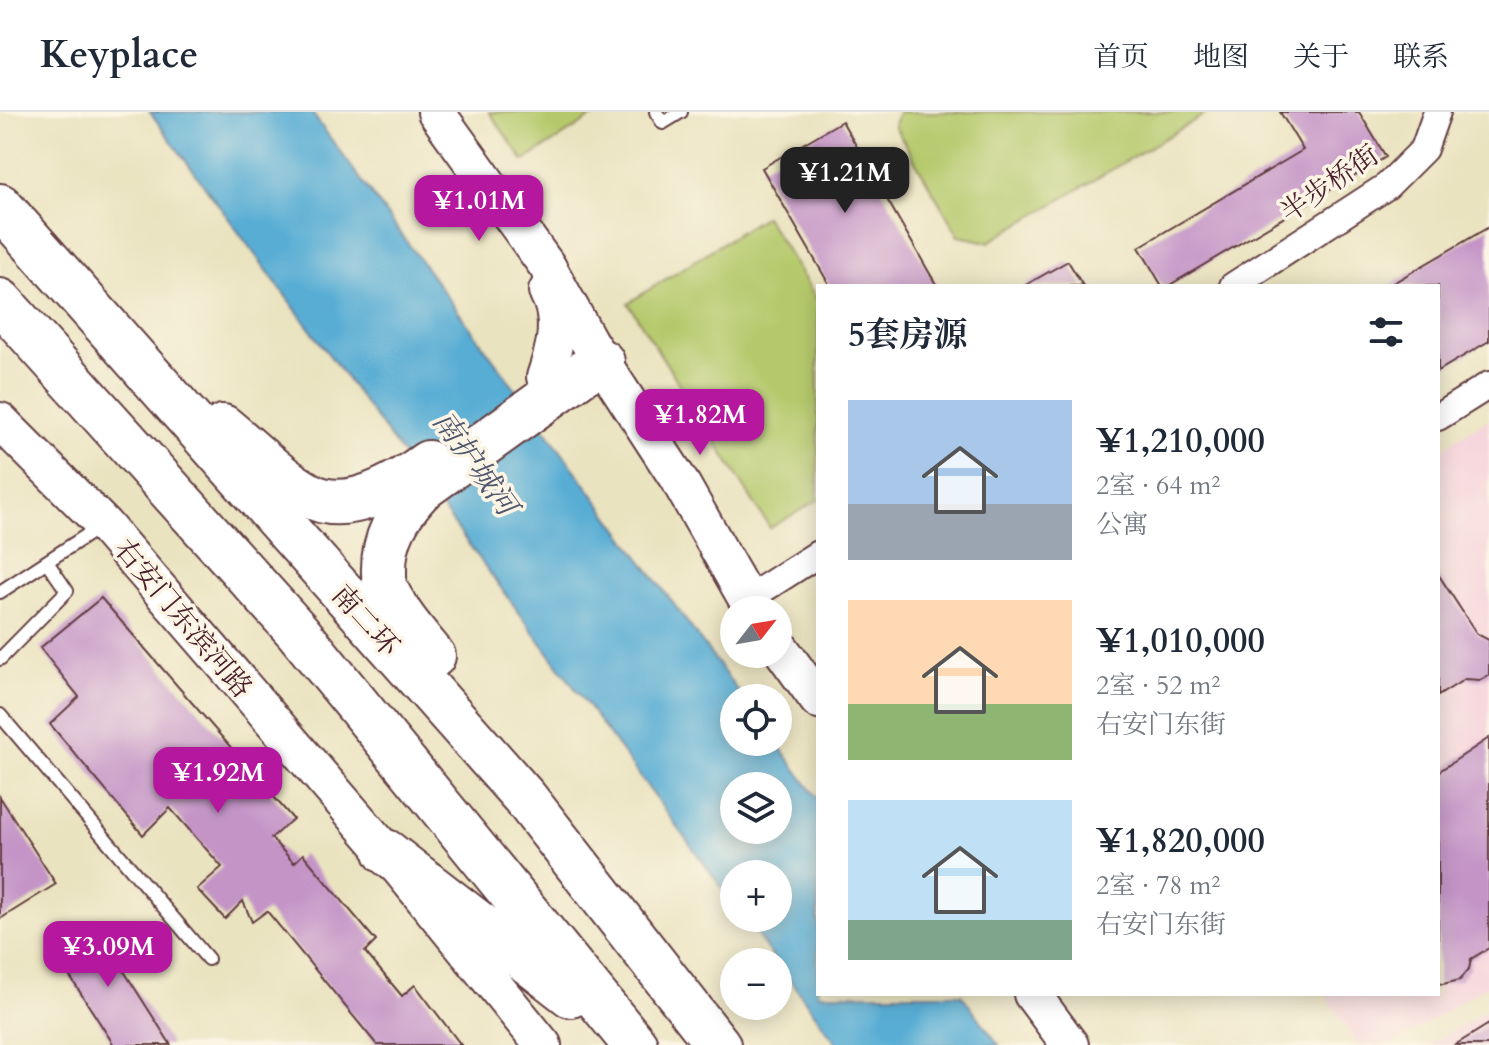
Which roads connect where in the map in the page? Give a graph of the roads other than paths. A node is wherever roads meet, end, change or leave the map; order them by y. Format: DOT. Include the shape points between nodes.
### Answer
graph roads {
  1 [pos="423,112"];
  2 [pos="436,112"];
  3 [pos="656,112"];
  4 [pos="681,112"];
  5 [pos="1437,112"];
  6 [pos="0,206"];
  7 [pos="1236,284"];
  8 [pos="0,301"];
  9 [pos="595,352"];
  10 [pos="1489,385"];
  11 [pos="543,386"];
  12 [pos="175,403"];
  13 [pos="1440,416"];
  14 [pos="0,421"];
  15 [pos="394,499"];
  16 [pos="104,525"];
  17 [pos="816,555"];
  18 [pos="47,562"];
  19 [pos="0,592"];
  20 [pos="744,596"];
  21 [pos="761,596"];
  22 [pos="0,659"];
  23 [pos="792,664"];
  24 [pos="816,697"];
  25 [pos="0,715"];
  26 [pos="525,798"];
  27 [pos="386,852"];
  28 [pos="208,959"];
  29 [pos="1033,996"];
  30 [pos="543,1045"];
  31 [pos="634,1045"];
  32 [pos="718,1045"];
  33 [pos="1070,1045"];
  1 -- 11 [label="street" via="552,300 557,332"];
  2 -- 9 [label="street" via="547,266"];
  3 -- 4 [label="lane" via="663,123"];
  5 -- 7 [label="street, 半步桥街" via="1424,149 1387,186"];
  6 -- 12 [label="highway, 南二环"];
  8 -- 31 [label="highway" via="298,632"];
  9 -- 11 [label="highway" via="581,374"];
  9 -- 20 [label="street" via="682,485"];
  10 -- 13 [label="street"];
  11 -- 15 [label="highway" via="420,490"];
  12 -- 15 [label="highway" via="216,422 308,496 327,501"];
  12 -- 26 [label="highway, 南二环"];
  14 -- 16 [label="street, 右安门东滨河路"];
  15 -- 26 [label="highway" via="385,587 405,622 494,729"];
  16 -- 18 [label="lane"];
  16 -- 27 [label="street, 右安门东滨河路"];
  17 -- 21 [label="street"];
  18 -- 19 [label="lane"];
  18 -- 22 [label="lane" via="67,591"];
  23 -- 24 [label="street"];
  25 -- 28 [label="lane"];
  26 -- 32 [label="highway, 南二环"];
  27 -- 30 [label="street, 右安门东滨河路"];
  27 -- 31 [label="highway"];
  29 -- 33 [label="street"];
}
